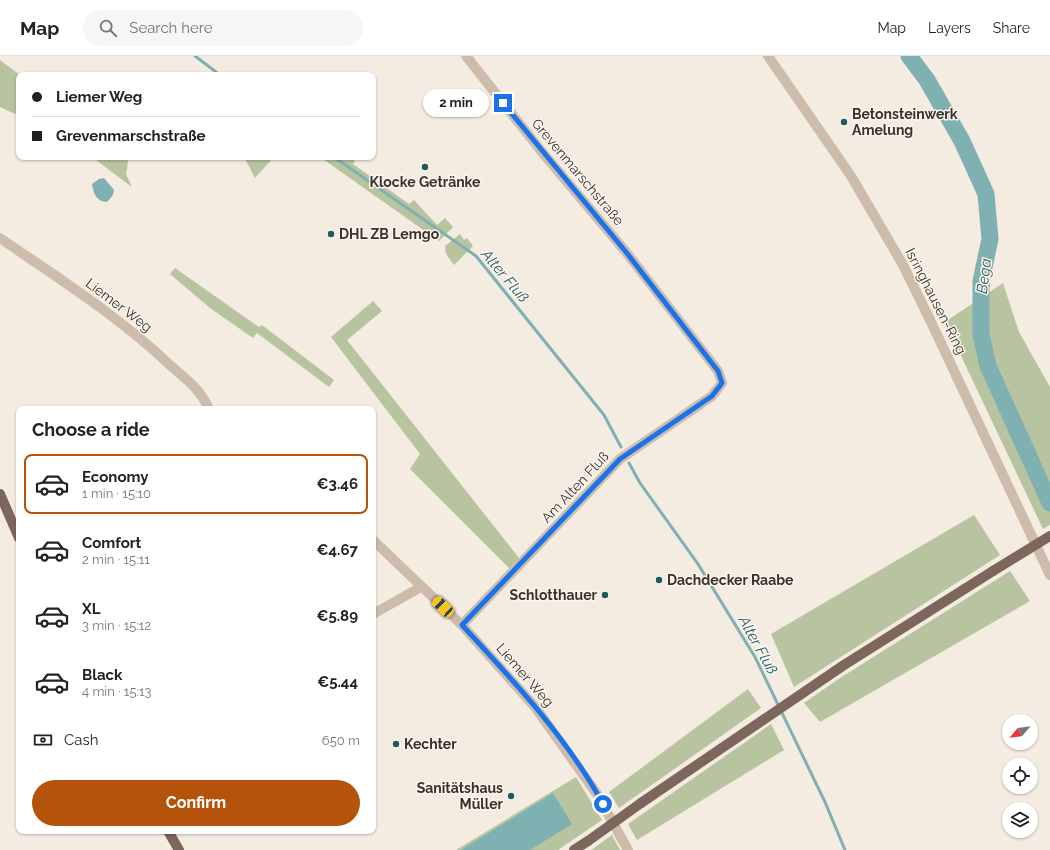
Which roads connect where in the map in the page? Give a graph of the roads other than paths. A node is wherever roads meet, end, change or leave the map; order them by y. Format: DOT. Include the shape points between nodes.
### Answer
graph roads {
  1 [pos="466,56"];
  2 [pos="768,56"];
  3 [pos="0,238"];
  4 [pos="668,305"];
  5 [pos="208,406"];
  6 [pos="0,494"];
  7 [pos="16,527"];
  8 [pos="1050,536"];
  9 [pos="376,543"];
  10 [pos="1050,575"];
  11 [pos="420,587"];
  12 [pos="376,612"];
  13 [pos="462,625"];
  14 [pos="170,834"];
  15 [pos="179,850"];
  16 [pos="574,850"];
  17 [pos="628,850"];
  1 -- 4 [label="street, Grevenmarschstraße"];
  2 -- 10 [label="street, Isringhausen-Ring" via="851,176 903,265"];
  3 -- 5 [label="street, Liemer Weg" via="150,346 202,394"];
  4 -- 13 [label="street, Am Alten Fluß" via="718,371 722,383 712,396 620,459"];
  6 -- 7 [label="main road"];
  8 -- 16 [label="main road, bridge" via="891,634 767,716"];
  9 -- 11 [label="street, Liemer Weg"];
  11 -- 12 [label="street"];
  11 -- 13 [label="street, Liemer Weg"];
  13 -- 17 [label="street, Liemer Weg" via="556,734 597,794"];
  14 -- 15 [label="main road"];
}
